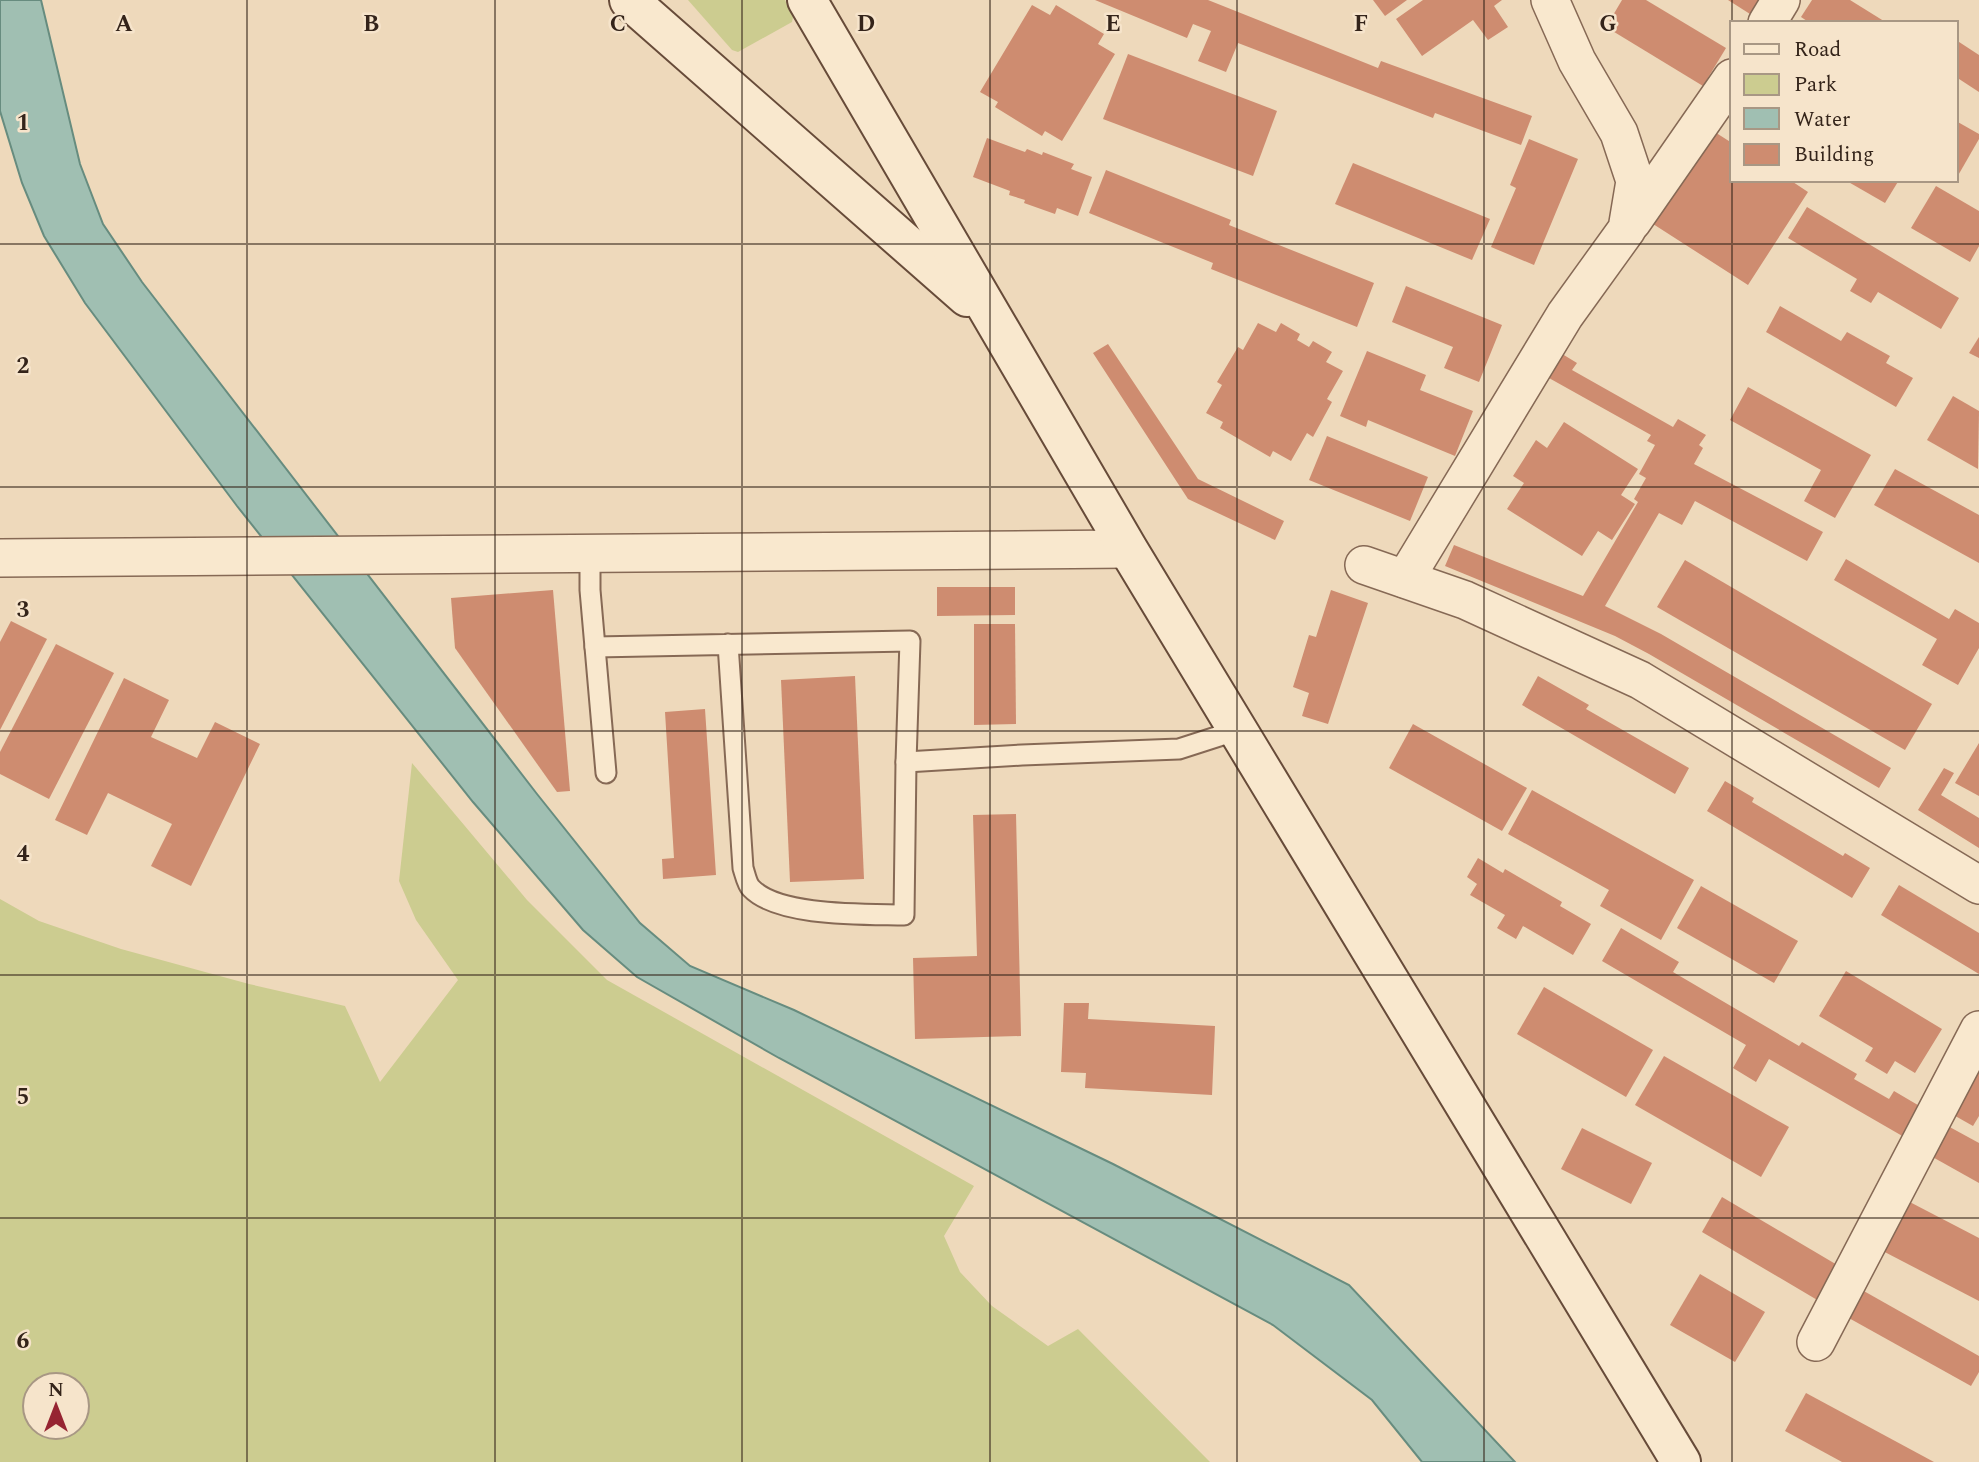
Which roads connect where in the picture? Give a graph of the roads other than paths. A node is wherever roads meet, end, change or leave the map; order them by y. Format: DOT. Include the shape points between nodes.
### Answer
graph roads {
  1 [pos="629,0"];
  2 [pos="807,0"];
  3 [pos="1550,0"];
  4 [pos="1781,0"];
  5 [pos="1768,21"];
  6 [pos="1730,81"];
  7 [pos="1627,229"];
  8 [pos="992,319"];
  9 [pos="1128,549"];
  10 [pos="590,553"];
  11 [pos="0,558"];
  12 [pos="1364,565"];
  13 [pos="1405,579"];
  14 [pos="729,644"];
  15 [pos="596,647"];
  16 [pos="1238,730"];
  17 [pos="906,762"];
  18 [pos="606,774"];
  19 [pos="1979,886"];
  20 [pos="1979,1030"];
  21 [pos="1816,1342"];
  22 [pos="1681,1462"];
  1 -- 8 [label="main road"];
  2 -- 8 [label="main road"];
  3 -- 7 [label="street" via="1577,61 1619,133 1635,181"];
  4 -- 5 [label="street"];
  6 -- 7 [label="street"];
  7 -- 13 [label="street" via="1565,315"];
  8 -- 9 [label="main road"];
  9 -- 10 [label="street"];
  9 -- 16 [label="main road"];
  10 -- 11 [label="street"];
  10 -- 15 [label="lane"];
  12 -- 13 [label="street"];
  13 -- 19 [label="street" via="1465,600 1640,680"];
  14 -- 15 [label="lane"];
  14 -- 17 [label="lane" via="910,641"];
  14 -- 17 [label="lane" via="743,868 750,887 775,903 816,912 904,915"];
  15 -- 18 [label="lane"];
  16 -- 17 [label="lane" via="1179,749"];
  16 -- 22 [label="main road"];
  20 -- 21 [label="street"];
}
